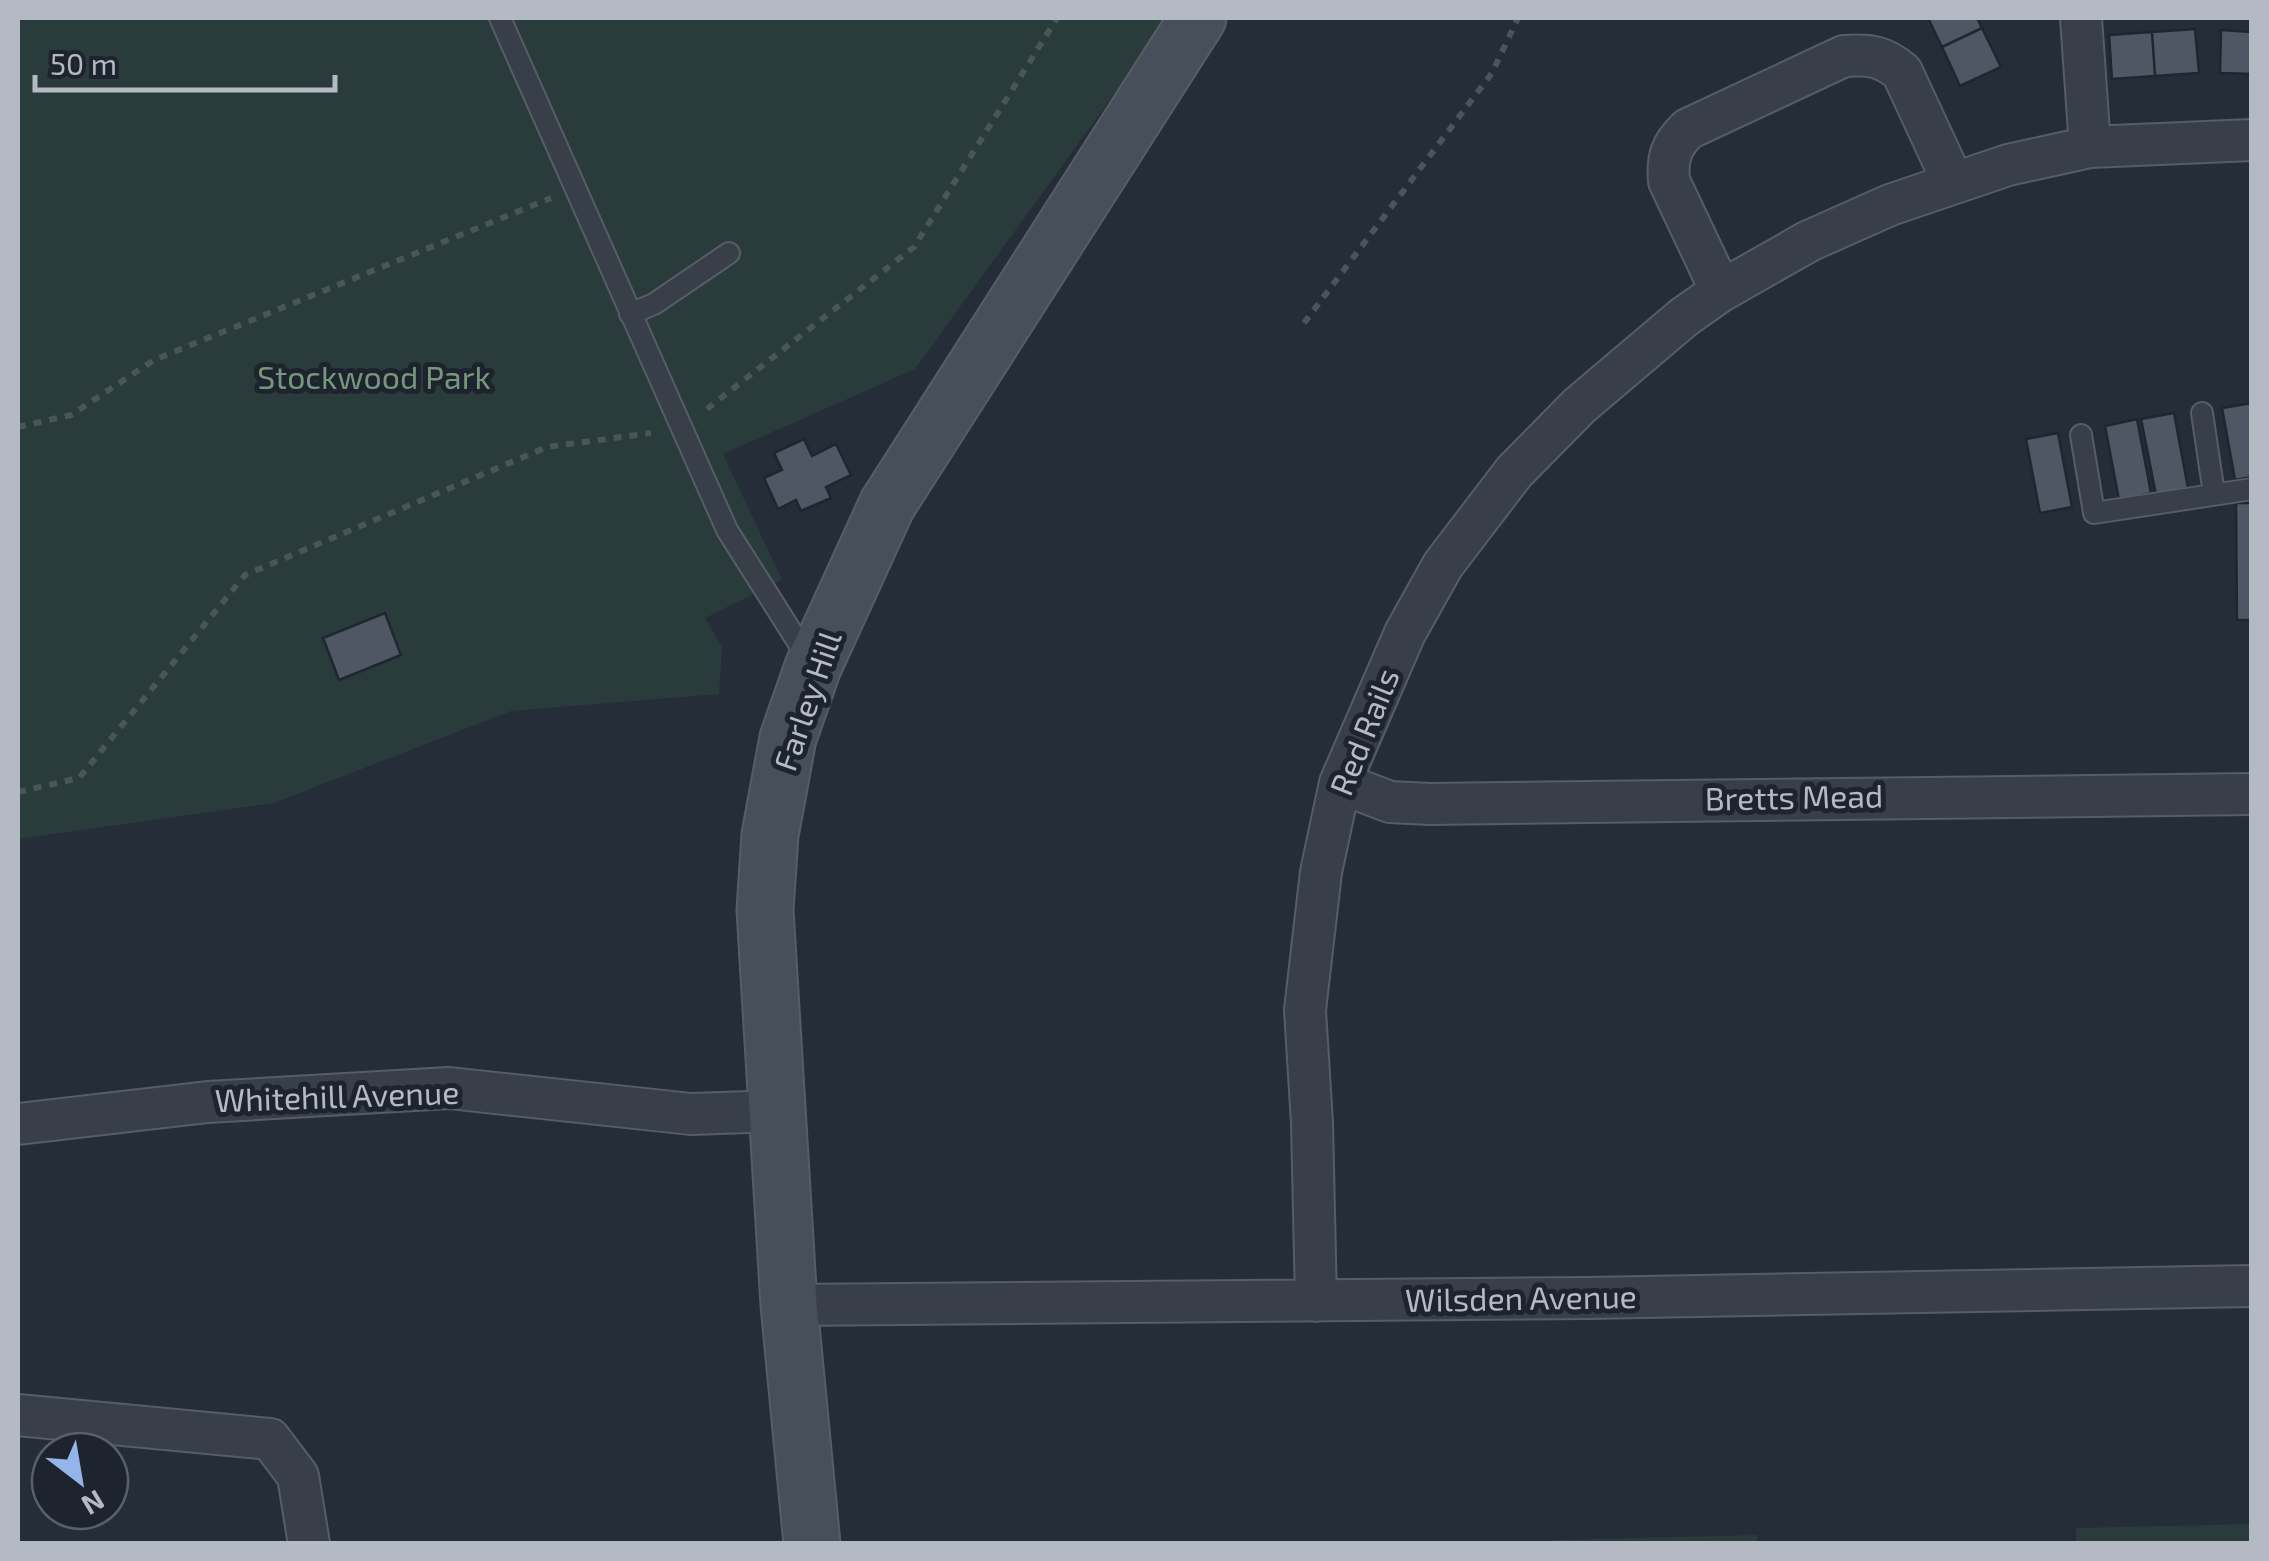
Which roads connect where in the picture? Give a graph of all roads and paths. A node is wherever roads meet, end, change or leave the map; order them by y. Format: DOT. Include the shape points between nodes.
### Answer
graph roads {
  1 [pos="500,18"];
  2 [pos="1056,18"];
  3 [pos="1198,18"];
  4 [pos="1518,18"];
  5 [pos="2080,18"];
  6 [pos="2252,140"];
  7 [pos="2090,147"];
  8 [pos="1954,182"];
  9 [pos="576,188"];
  10 [pos="729,253"];
  11 [pos="1722,291"];
  12 [pos="630,314"];
  13 [pos="1304,322"];
  14 [pos="2202,413"];
  15 [pos="18,427"];
  16 [pos="681,429"];
  17 [pos="2081,436"];
  18 [pos="2252,490"];
  19 [pos="2214,494"];
  20 [pos="813,667"];
  21 [pos="1340,783"];
  22 [pos="18,792"];
  23 [pos="2252,794"];
  24 [pos="777,1111"];
  25 [pos="18,1124"];
  26 [pos="2252,1286"];
  27 [pos="1316,1301"];
  28 [pos="790,1305"];
  29 [pos="18,1414"];
  30 [pos="310,1544"];
  31 [pos="812,1544"];
  1 -- 9 [label="lane"];
  2 -- 16 [label="path" via="914,247"];
  3 -- 20 [label="main road, Farley Hill" via="887,506"];
  4 -- 13 [label="path" via="1492,73"];
  5 -- 7 [label="street"];
  6 -- 7 [label="street, Red Rails"];
  7 -- 8 [label="street, Red Rails"];
  8 -- 11 [label="street, Red Rails" via="1810,241"];
  8 -- 11 [label="street" via="1902,72 1887,60 1844,56 1809,72 1688,129 1674,142 1669,181"];
  9 -- 12 [label="lane"];
  9 -- 15 [label="path" via="154,360 71,415"];
  10 -- 12 [label="lane"];
  11 -- 21 [label="street, Red Rails" via="1579,406 1514,472 1443,565 1404,633"];
  12 -- 16 [label="lane"];
  14 -- 19 [label="lane"];
  16 -- 20 [label="lane" via="727,530"];
  16 -- 22 [label="path" via="547,447 244,575 79,778"];
  17 -- 19 [label="lane" via="2094,513"];
  18 -- 19 [label="lane"];
  20 -- 24 [label="main road, Farley Hill" via="788,738 770,835 765,910"];
  21 -- 23 [label="street, Bretts Mead" via="1390,802 1430,804"];
  21 -- 27 [label="street, Red Rails" via="1321,872 1305,1010"];
  24 -- 25 [label="street, Whitehill Avenue" via="690,1114 449,1088 208,1102"];
  24 -- 28 [label="main road, Farley Hill"];
  26 -- 27 [label="street, Wilsden Avenue"];
  27 -- 28 [label="street, Wilsden Avenue"];
  28 -- 31 [label="main road, Farley Hill"];
  29 -- 30 [label="street" via="270,1439 298,1476"];
}
